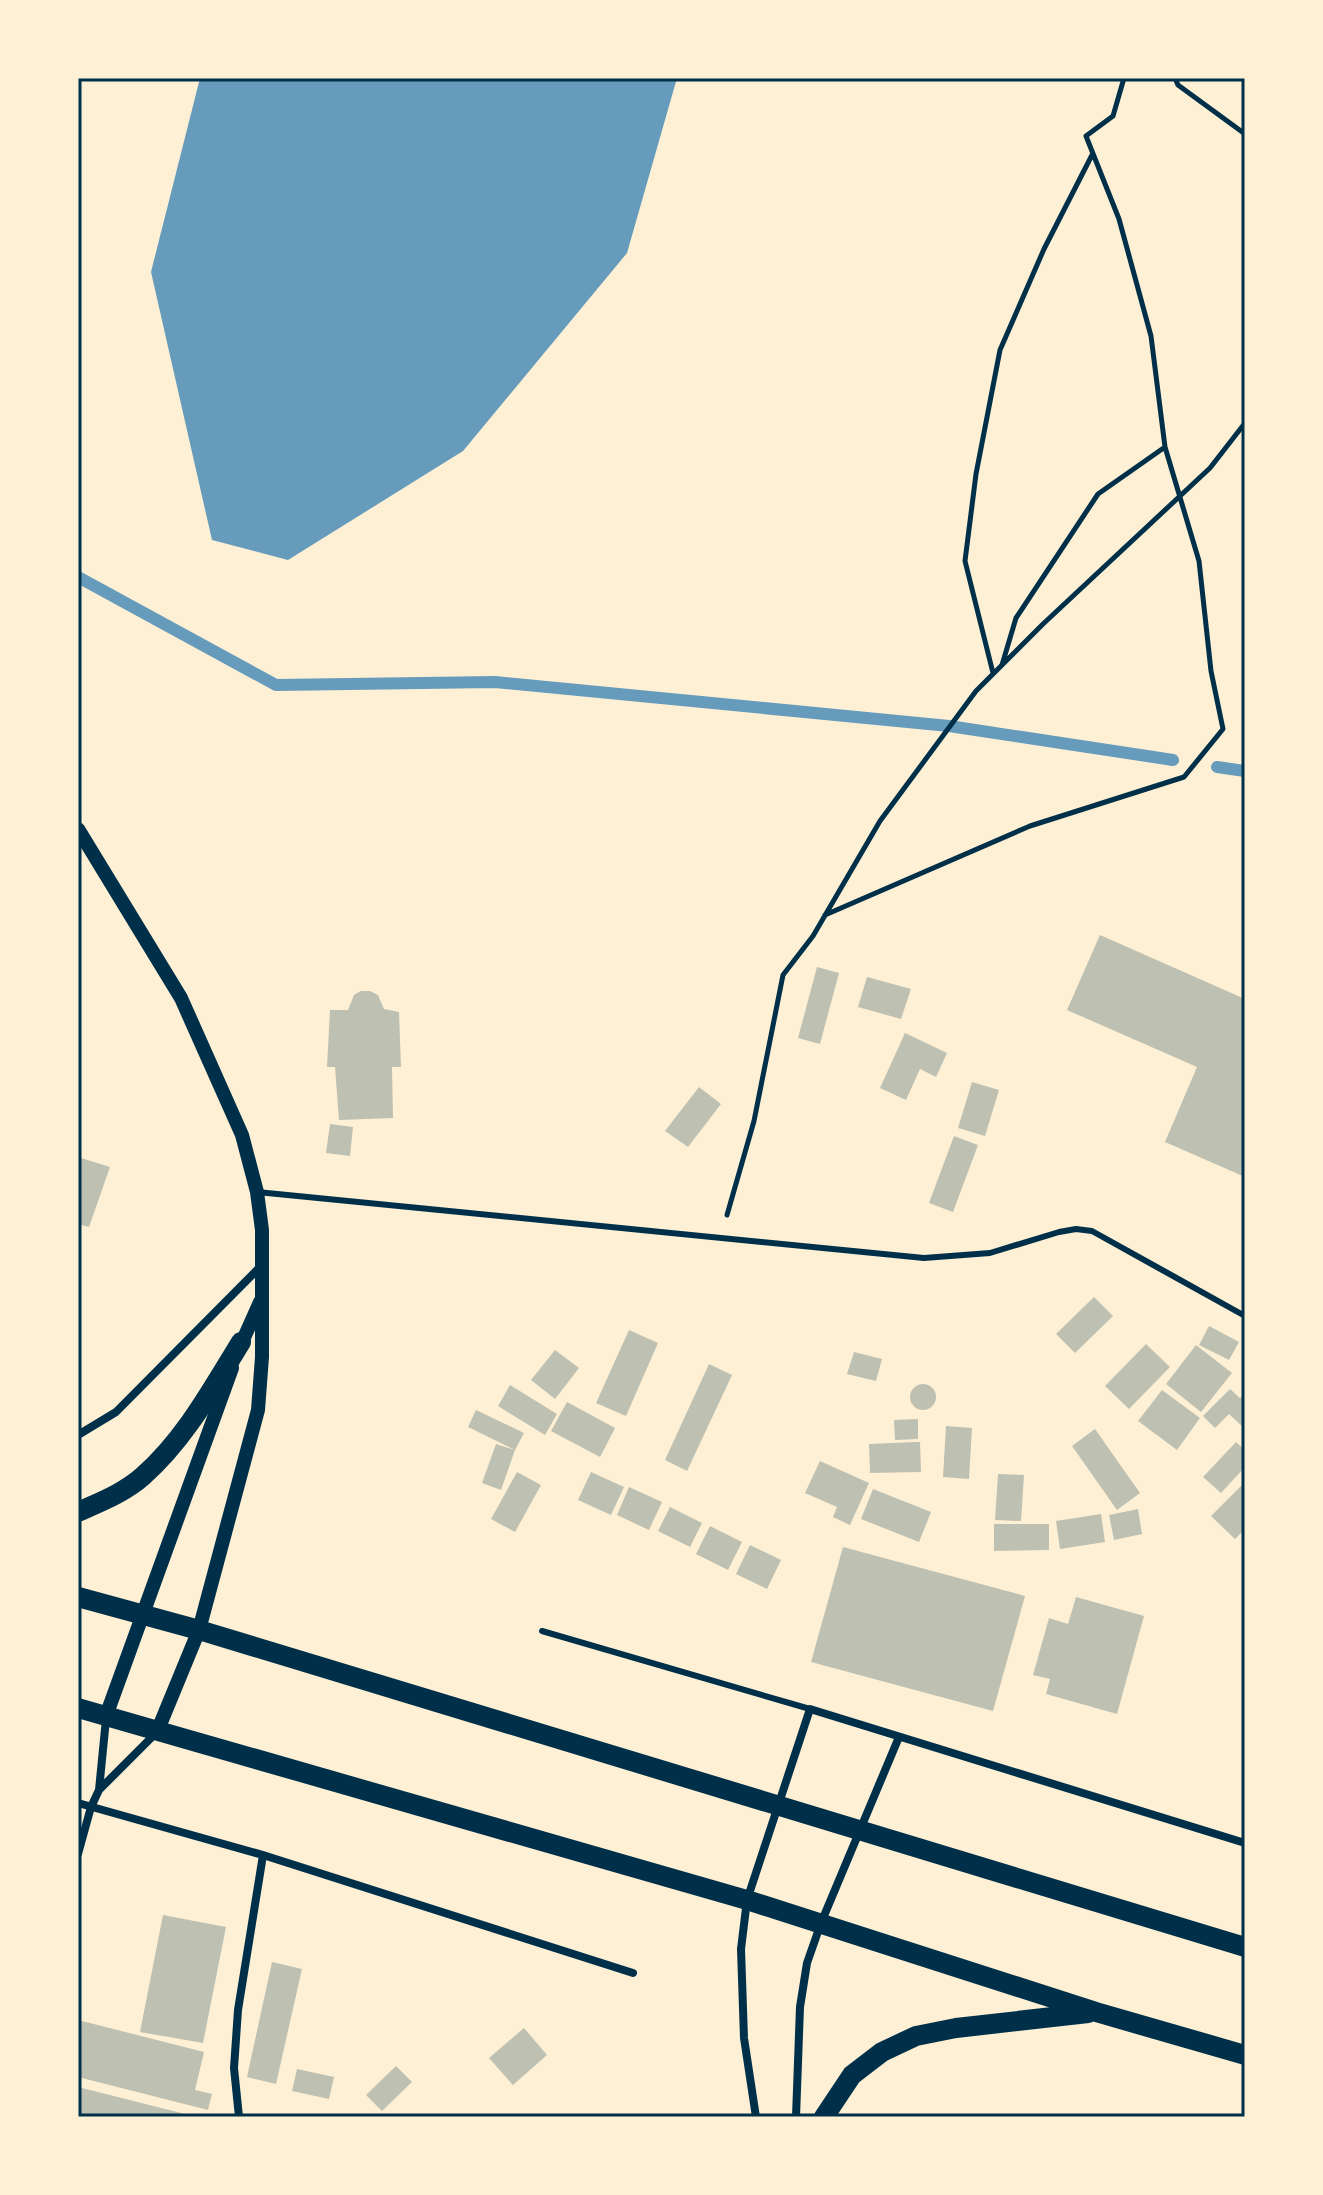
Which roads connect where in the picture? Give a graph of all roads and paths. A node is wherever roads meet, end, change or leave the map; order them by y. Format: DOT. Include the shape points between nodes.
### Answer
graph roads {
  1 [pos="1124,78"];
  2 [pos="1175,78"];
  3 [pos="1245,134"];
  4 [pos="1093,154"];
  5 [pos="1245,423"];
  6 [pos="1165,447"];
  7 [pos="1181,495"];
  8 [pos="1002,665"];
  9 [pos="993,674"];
  10 [pos="78,829"];
  11 [pos="825,915"];
  12 [pos="257,1192"];
  13 [pos="721,1238"];
  14 [pos="262,1265"];
  15 [pos="262,1298"];
  16 [pos="1245,1316"];
  17 [pos="241,1342"];
  18 [pos="78,1435"];
  19 [pos="78,1512"];
  20 [pos="78,1597"];
  21 [pos="144,1615"];
  22 [pos="199,1630"];
  23 [pos="542,1631"];
  24 [pos="78,1708"];
  25 [pos="810,1709"];
  26 [pos="106,1716"];
  27 [pos="157,1732"];
  28 [pos="899,1737"];
  29 [pos="99,1790"];
  30 [pos="78,1803"];
  31 [pos="780,1805"];
  32 [pos="91,1807"];
  33 [pos="859,1829"];
  34 [pos="1245,1843"];
  35 [pos="78,1854"];
  36 [pos="263,1855"];
  37 [pos="747,1900"];
  38 [pos="821,1923"];
  39 [pos="1245,1947"];
  40 [pos="633,1973"];
  41 [pos="1096,2012"];
  42 [pos="1245,2055"];
  43 [pos="239,2117"];
  44 [pos="756,2117"];
  45 [pos="796,2117"];
  46 [pos="824,2117"];
  1 -- 4 [label="path" via="1113,116 1086,136"];
  2 -- 3 [label="path"];
  4 -- 6 [label="path" via="1119,219 1151,336"];
  4 -- 9 [label="path" via="1000,350 976,474 965,561"];
  5 -- 7 [label="path"];
  6 -- 7 [label="path"];
  6 -- 8 [label="path" via="1098,494 1016,618"];
  7 -- 8 [label="path"];
  7 -- 11 [label="path" via="1199,561 1223,729 1184,777 1030,826"];
  8 -- 9 [label="path"];
  9 -- 11 [label="path" via="880,821"];
  10 -- 12 [label="street" via="181,998 242,1135"];
  11 -- 13 [label="path" via="783,975 754,1121"];
  12 -- 13 [label="lane"];
  12 -- 14 [label="street"];
  13 -- 16 [label="lane" via="924,1258 990,1253 1059,1232 1092,1231"];
  14 -- 15 [label="street"];
  14 -- 18 [label="street" via="116,1412"];
  15 -- 17 [label="street"];
  15 -- 22 [label="street" via="258,1410"];
  17 -- 19 [label="main road" via="182,1435 141,1478"];
  17 -- 21 [label="street"];
  20 -- 21 [label="main road"];
  21 -- 22 [label="main road"];
  21 -- 26 [label="street"];
  22 -- 27 [label="street"];
  22 -- 31 [label="main road"];
  23 -- 25 [label="lane"];
  24 -- 26 [label="main road"];
  25 -- 28 [label="street"];
  25 -- 31 [label="street"];
  26 -- 27 [label="main road"];
  26 -- 29 [label="street"];
  27 -- 29 [label="street"];
  27 -- 37 [label="main road"];
  28 -- 33 [label="street"];
  28 -- 34 [label="street"];
  29 -- 32 [label="street"];
  30 -- 32 [label="street"];
  31 -- 33 [label="main road"];
  31 -- 37 [label="street"];
  32 -- 35 [label="street"];
  32 -- 36 [label="street"];
  33 -- 38 [label="street"];
  33 -- 39 [label="main road"];
  36 -- 40 [label="street"];
  36 -- 43 [label="street" via="238,2010 234,2068"];
  37 -- 38 [label="main road"];
  37 -- 44 [label="street" via="741,1989"];
  38 -- 41 [label="main road"];
  38 -- 45 [label="street" via="800,2007"];
  41 -- 42 [label="main road"];
  41 -- 46 [label="main road" via="916,2036 882,2052 852,2075"];
}
